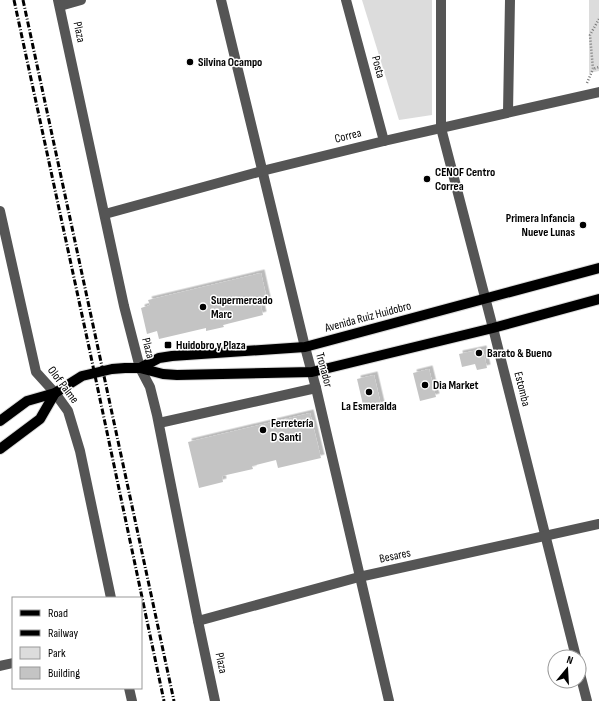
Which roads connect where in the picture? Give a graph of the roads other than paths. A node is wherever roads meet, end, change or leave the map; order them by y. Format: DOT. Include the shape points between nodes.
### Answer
graph roads {
  1 [pos="81,0"];
  2 [pos="221,0"];
  3 [pos="346,0"];
  4 [pos="441,0"];
  5 [pos="510,0"];
  6 [pos="59,3"];
  7 [pos="599,92"];
  8 [pos="508,112"];
  9 [pos="441,128"];
  10 [pos="384,141"];
  11 [pos="262,171"];
  12 [pos="0,211"];
  13 [pos="105,214"];
  14 [pos="2,232"];
  15 [pos="599,268"];
  16 [pos="485,298"];
  17 [pos="599,298"];
  18 [pos="493,328"];
  19 [pos="305,347"];
  20 [pos="140,368"];
  21 [pos="312,372"];
  22 [pos="316,388"];
  23 [pos="55,393"];
  24 [pos="0,421"];
  25 [pos="159,423"];
  26 [pos="0,449"];
  27 [pos="599,524"];
  28 [pos="545,536"];
  29 [pos="359,577"];
  30 [pos="111,597"];
  31 [pos="198,621"];
  32 [pos="574,649"];
  33 [pos="12,663"];
  34 [pos="0,666"];
  35 [pos="129,689"];
  36 [pos="584,689"];
  37 [pos="132,701"];
  38 [pos="215,701"];
  39 [pos="389,701"];
  40 [pos="587,701"];
  1 -- 6 [label="street"];
  2 -- 11 [label="street, Tronador"];
  3 -- 10 [label="street, Posta"];
  4 -- 9 [label="street, Estomba"];
  5 -- 8 [label="street"];
  6 -- 13 [label="street, Plaza"];
  7 -- 8 [label="street, Correa"];
  8 -- 9 [label="street, Correa"];
  9 -- 10 [label="street, Correa"];
  9 -- 16 [label="street, Estomba"];
  10 -- 11 [label="street, Correa"];
  11 -- 13 [label="street, Correa"];
  11 -- 19 [label="street, Tronador"];
  12 -- 14 [label="street, Olof Palme"];
  13 -- 20 [label="street, Plaza"];
  14 -- 23 [label="street, Olof Palme" via="36,372"];
  15 -- 16 [label="main road, Avenida Ruiz Huidobro"];
  16 -- 18 [label="street, Estomba"];
  16 -- 19 [label="main road, Avenida Ruiz Huidobro"];
  17 -- 18 [label="main road, Avenida Ruiz Huidobro"];
  18 -- 21 [label="main road, Avenida Ruiz Huidobro"];
  18 -- 28 [label="street, Estomba"];
  19 -- 20 [label="main road, Avenida Ruiz Huidobro" via="172,356 159,358"];
  19 -- 21 [label="street, Tronador"];
  20 -- 21 [label="main road, Avenida Ruiz Huidobro" via="177,375"];
  20 -- 23 [label="main road, Avenida Ruiz Huidobro" via="112,369 82,376"];
  20 -- 25 [label="street, Plaza" via="150,387"];
  21 -- 22 [label="street, Tronador"];
  22 -- 25 [label="street"];
  22 -- 29 [label="street, Tronador"];
  23 -- 24 [label="main road, Avenida Ruiz Huidobro" via="27,401"];
  23 -- 26 [label="main road, Avenida Ruiz Huidobro" via="40,418"];
  23 -- 30 [label="street, Olof Palme" via="68,411 80,451"];
  25 -- 31 [label="street, Plaza"];
  27 -- 28 [label="street, Besares"];
  28 -- 29 [label="street, Besares"];
  28 -- 32 [label="street, Estomba"];
  29 -- 31 [label="street, Besares"];
  29 -- 39 [label="street, Tronador"];
  31 -- 38 [label="street, Plaza"];
  33 -- 34 [label="street"];
  35 -- 37 [label="street"];
  36 -- 40 [label="street"];
}
